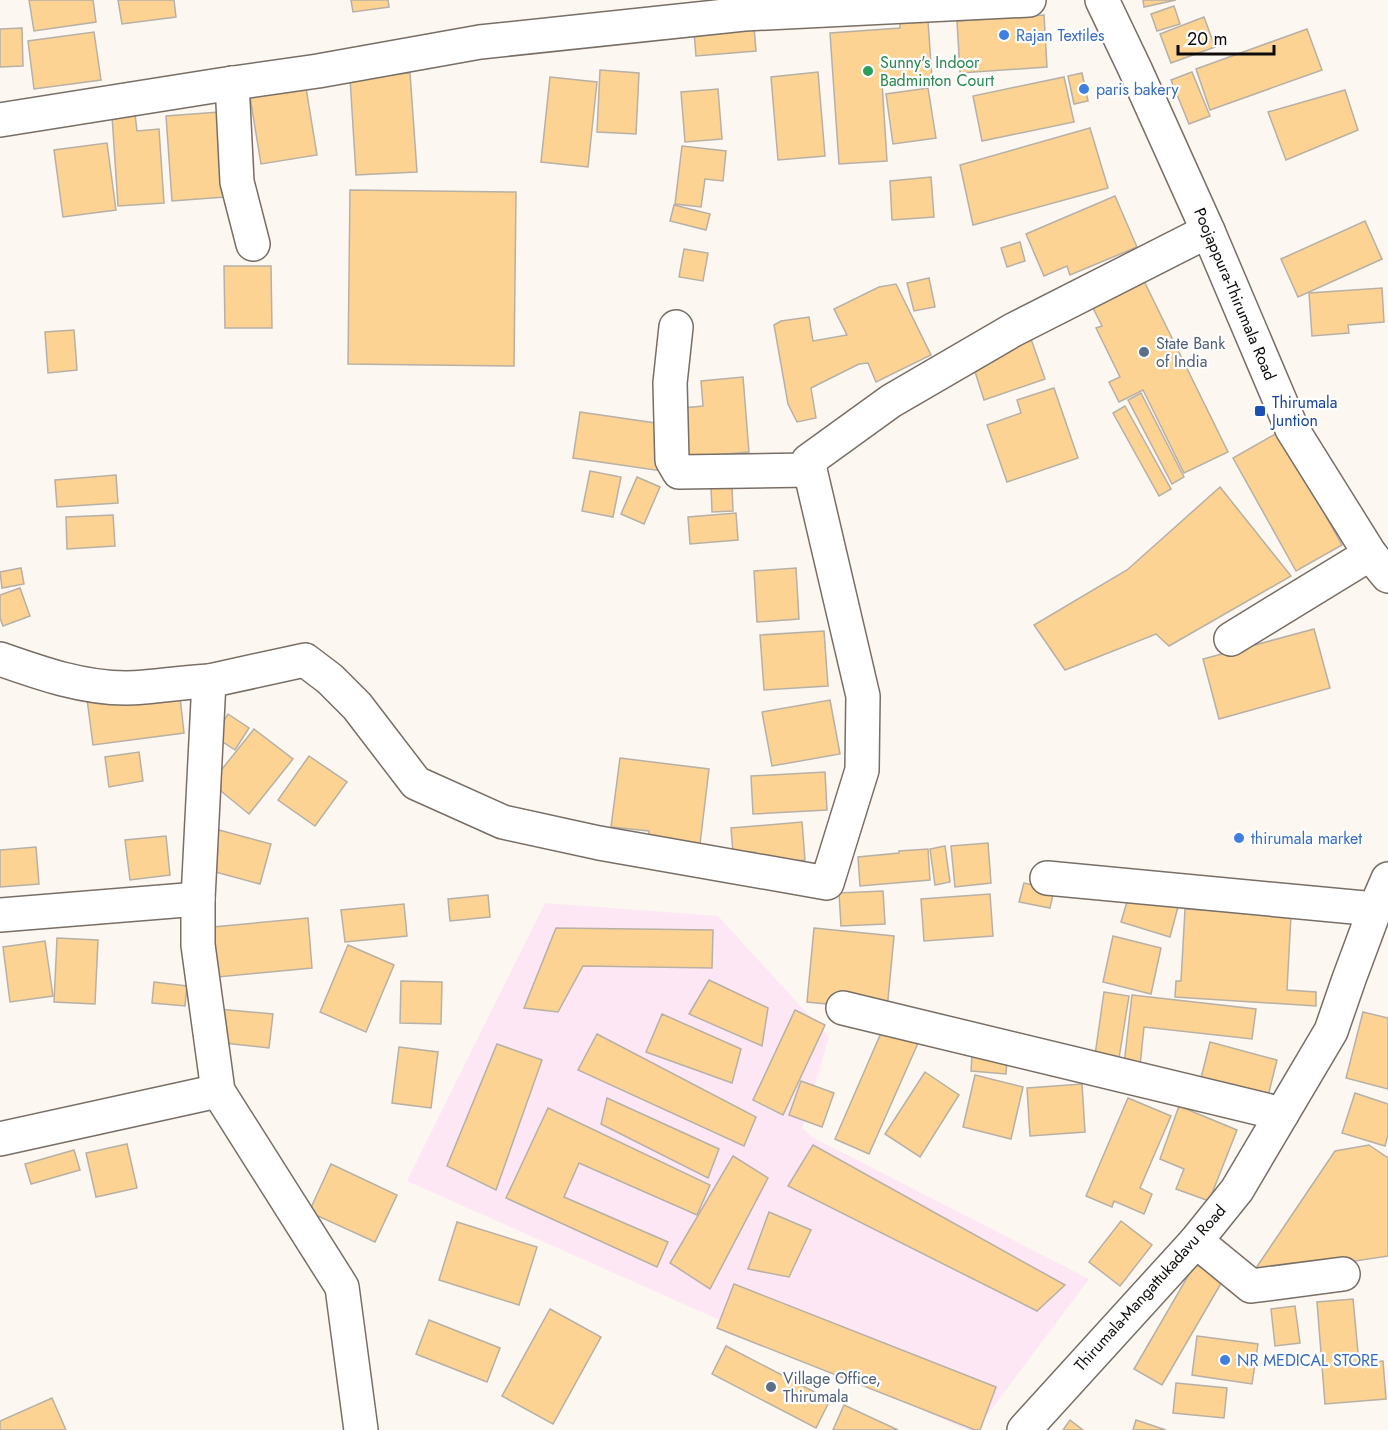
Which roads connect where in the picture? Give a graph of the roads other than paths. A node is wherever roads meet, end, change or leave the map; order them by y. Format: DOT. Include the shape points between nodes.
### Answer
graph roads {
  1 [pos="1029,0"];
  2 [pos="1102,0"];
  3 [pos="232,83"];
  4 [pos="0,120"];
  5 [pos="1208,231"];
  6 [pos="253,244"];
  7 [pos="676,327"];
  8 [pos="810,470"];
  9 [pos="1379,565"];
  10 [pos="1232,639"];
  11 [pos="0,659"];
  12 [pos="209,681"];
  13 [pos="1047,878"];
  14 [pos="1388,879"];
  15 [pos="198,899"];
  16 [pos="1375,909"];
  17 [pos="0,915"];
  18 [pos="843,1008"];
  19 [pos="218,1091"];
  20 [pos="1282,1114"];
  21 [pos="0,1139"];
  22 [pos="1196,1241"];
  23 [pos="1343,1274"];
  24 [pos="361,1430"];
  25 [pos="1024,1430"];
  1 -- 3 [label="street" via="732,15 480,42"];
  2 -- 5 [label="street, Poojappura-Thirumala Road"];
  3 -- 4 [label="street"];
  3 -- 6 [label="street" via="237,182"];
  5 -- 8 [label="street" via="1014,330 891,401 808,461"];
  5 -- 9 [label="street, Poojappura-Thirumala Road" via="1292,429"];
  7 -- 8 [label="street" via="670,383 672,460 679,472"];
  8 -- 12 [label="street" via="863,696 862,770 826,883 598,843 503,822 416,783 357,706 305,660"];
  9 -- 10 [label="street"];
  11 -- 12 [label="street" via="45,675 102,687"];
  12 -- 15 [label="street"];
  13 -- 16 [label="street"];
  14 -- 16 [label="street, Thirumala-Mangattukadavu Road"];
  15 -- 17 [label="street"];
  15 -- 19 [label="street" via="198,945"];
  16 -- 20 [label="street, Thirumala-Mangattukadavu Road" via="1331,1031"];
  18 -- 20 [label="street"];
  19 -- 21 [label="street"];
  19 -- 24 [label="street" via="342,1287"];
  20 -- 22 [label="street, Thirumala-Mangattukadavu Road" via="1237,1190"];
  22 -- 23 [label="street" via="1251,1286"];
  22 -- 25 [label="street, Thirumala-Mangattukadavu Road"];
}
